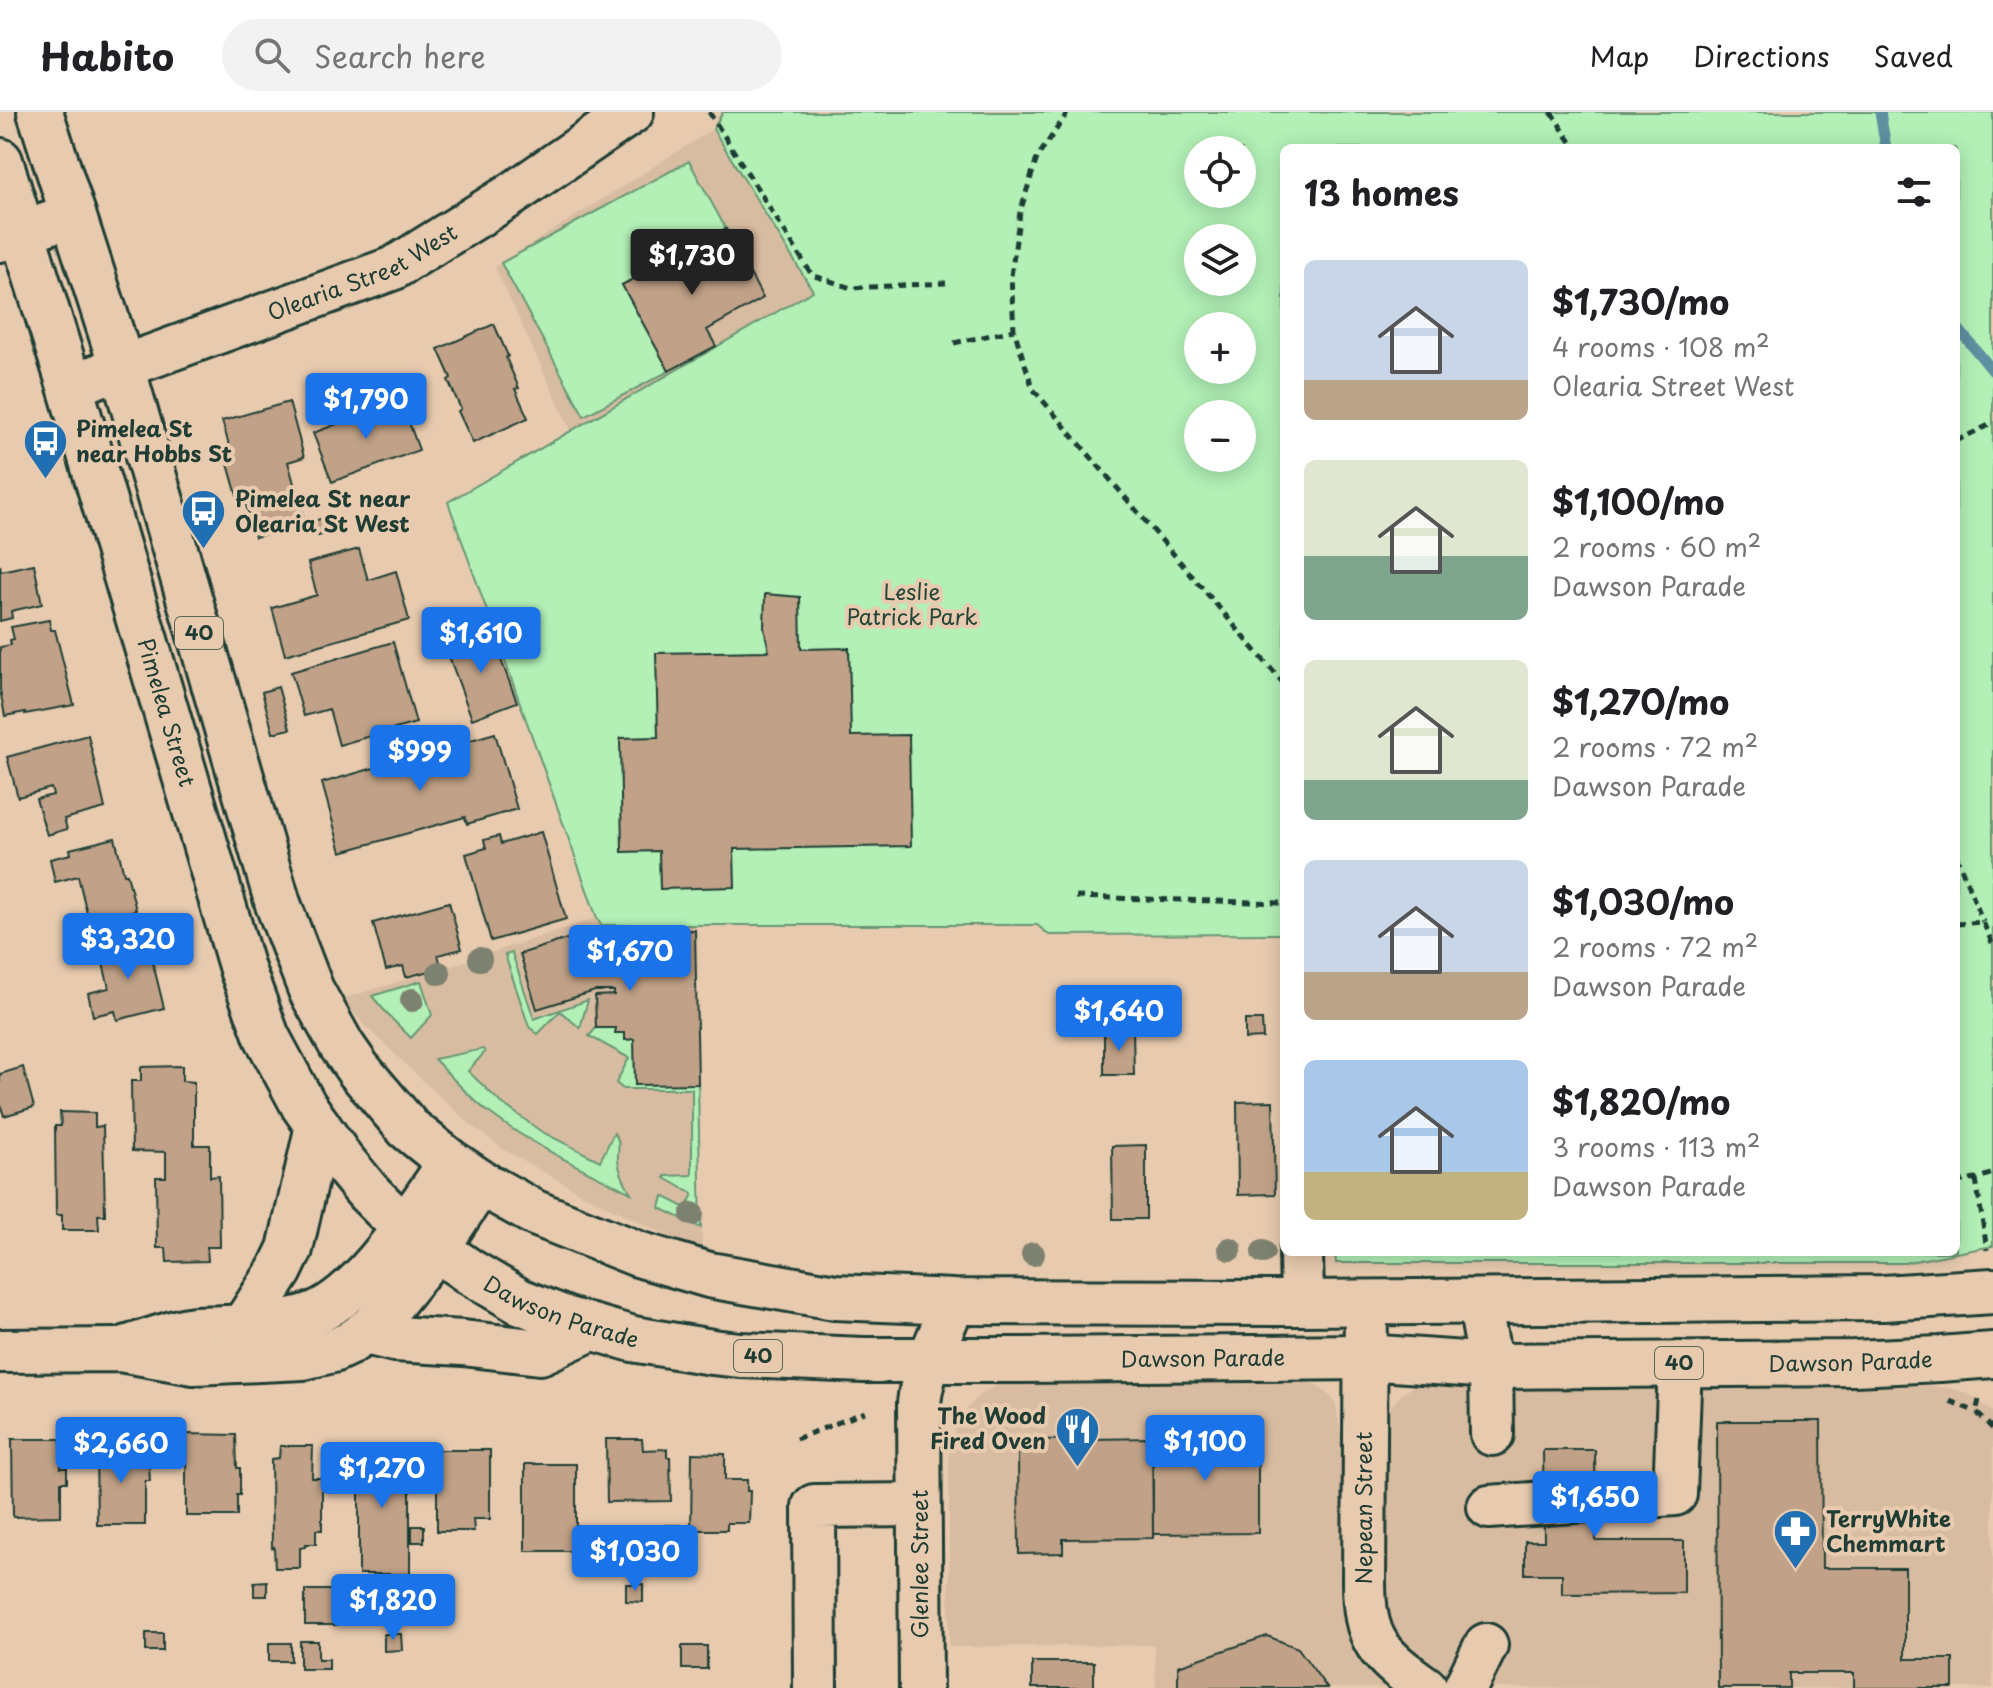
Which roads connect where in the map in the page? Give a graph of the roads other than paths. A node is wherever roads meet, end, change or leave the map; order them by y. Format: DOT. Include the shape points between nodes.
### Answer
graph roads {
  1 [pos="40,112"];
  2 [pos="632,112"];
  3 [pos="0,161"];
  4 [pos="74,214"];
  5 [pos="12,236"];
  6 [pos="122,367"];
  7 [pos="70,386"];
  8 [pos="318,1126"];
  9 [pos="466,1173"];
  10 [pos="420,1238"];
  11 [pos="1301,1256"];
  12 [pos="1990,1271"];
  13 [pos="1479,1301"];
  14 [pos="954,1302"];
  15 [pos="1366,1302"];
  16 [pos="1302,1303"];
  17 [pos="244,1326"];
  18 [pos="591,1328"];
  19 [pos="366,1332"];
  20 [pos="120,1350"];
  21 [pos="0,1351"];
  22 [pos="1993,1355"];
  23 [pos="1366,1357"];
  24 [pos="929,1359"];
  25 [pos="1680,1363"];
  26 [pos="1491,1366"];
  27 [pos="1492,1434"];
  28 [pos="919,1505"];
  29 [pos="1489,1507"];
  30 [pos="1486,1645"];
  31 [pos="815,1688"];
  32 [pos="921,1688"];
  33 [pos="1426,1688"];
  34 [pos="1465,1688"];
  1 -- 4 [label="main road, 40"];
  2 -- 6 [label="street, Olearia Street West" via="394,268"];
  3 -- 5 [label="main road, Pimelea Street / 40"];
  4 -- 5 [label="street"];
  4 -- 6 [label="main road, 40"];
  5 -- 7 [label="main road, Pimelea Street / 40"];
  6 -- 7 [label="street, Olearia Street West"];
  6 -- 9 [label="main road, 40" via="278,904 306,977 358,1069 408,1128"];
  7 -- 8 [label="main road, Pimelea Street / 40" via="249,992 278,1059"];
  8 -- 10 [label="main road, Pimelea Street / 40" via="368,1192"];
  8 -- 17 [label="main road" via="290,1249"];
  9 -- 10 [label="street"];
  9 -- 14 [label="main road, 40" via="535,1213 638,1254 709,1275 835,1297"];
  10 -- 17 [label="street" via="313,1314"];
  10 -- 18 [label="main road, Dawson Parade / 40" via="519,1301"];
  10 -- 19 [label="street" via="397,1300"];
  11 -- 16 [label="street"];
  12 -- 13 [label="main road, 40" via="1883,1298"];
  13 -- 15 [label="main road, 40"];
  13 -- 26 [label="street"];
  14 -- 16 [label="main road, 40"];
  14 -- 24 [label="street, Glenlee Street"];
  15 -- 16 [label="main road, 40"];
  15 -- 23 [label="street, Nepean Street"];
  17 -- 20 [label="street" via="189,1329"];
  18 -- 19 [label="main road" via="540,1352"];
  18 -- 24 [label="main road, Dawson Parade / 40" via="740,1355"];
  19 -- 20 [label="street" via="333,1351 291,1359 194,1363"];
  20 -- 21 [label="street"];
  22 -- 25 [label="main road, Dawson Parade / 40" via="1854,1363"];
  23 -- 24 [label="main road, Dawson Parade / 40"];
  23 -- 26 [label="main road, Dawson Parade / 40"];
  23 -- 33 [label="street, Nepean Street" via="1367,1624 1386,1657"];
  24 -- 28 [label="street, Glenlee Street" via="919,1403"];
  25 -- 26 [label="main road, Dawson Parade / 40"];
  25 -- 29 [label="street" via="1675,1494"];
  26 -- 27 [label="street"];
  28 -- 31 [label="street" via="814,1506"];
  28 -- 32 [label="street, Glenlee Street"];
  30 -- 34 [label="street"];
}
